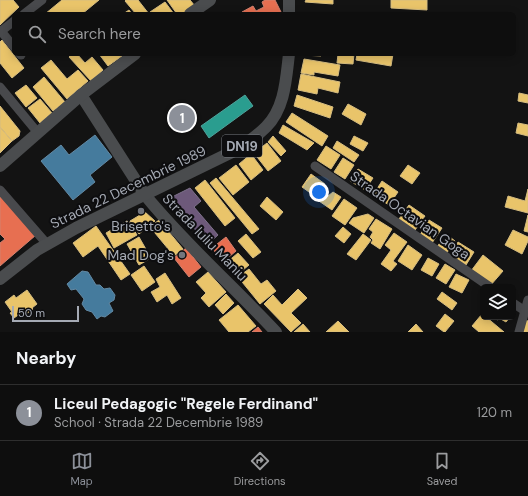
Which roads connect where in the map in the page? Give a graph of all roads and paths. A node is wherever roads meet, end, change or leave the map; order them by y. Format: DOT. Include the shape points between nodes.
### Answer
graph roads {
  1 [pos="42,0"];
  2 [pos="210,0"];
  3 [pos="289,0"];
  4 [pos="27,12"];
  5 [pos="193,12"];
  6 [pos="289,12"];
  7 [pos="12,23"];
  8 [pos="1,31"];
  9 [pos="12,45"];
  10 [pos="132,56"];
  11 [pos="289,56"];
  12 [pos="0,87"];
  13 [pos="81,95"];
  14 [pos="38,133"];
  15 [pos="0,166"];
  16 [pos="315,166"];
  17 [pos="0,190"];
  18 [pos="145,195"];
  19 [pos="47,244"];
  20 [pos="0,279"];
  21 [pos="486,284"];
  22 [pos="528,300"];
  23 [pos="516,305"];
  24 [pos="525,311"];
  25 [pos="276,332"];
  26 [pos="519,332"];
  1 -- 4 [label="street"];
  2 -- 5 [label="main road"];
  3 -- 6 [label="main road"];
  7 -- 8 [label="street"];
  8 -- 9 [label="street"];
  10 -- 13 [label="main road"];
  11 -- 18 [label="main road, Strada 22 Decembrie 1989 / DN19" via="286,85 274,118 266,127 236,150"];
  12 -- 14 [label="street"];
  13 -- 14 [label="main road"];
  13 -- 18 [label="main road, Strada Iuliu Maniu"];
  14 -- 15 [label="main road"];
  16 -- 21 [label="street, Strada Octavian Goga"];
  17 -- 19 [label="street"];
  18 -- 19 [label="main road, Strada 22 Decembrie 1989 / DN19"];
  18 -- 25 [label="main road, Strada Iuliu Maniu" via="176,232"];
  19 -- 20 [label="main road, Strada 22 Decembrie 1989 / DN19"];
  22 -- 24 [label="street"];
  23 -- 24 [label="street"];
  24 -- 26 [label="street"];
}
